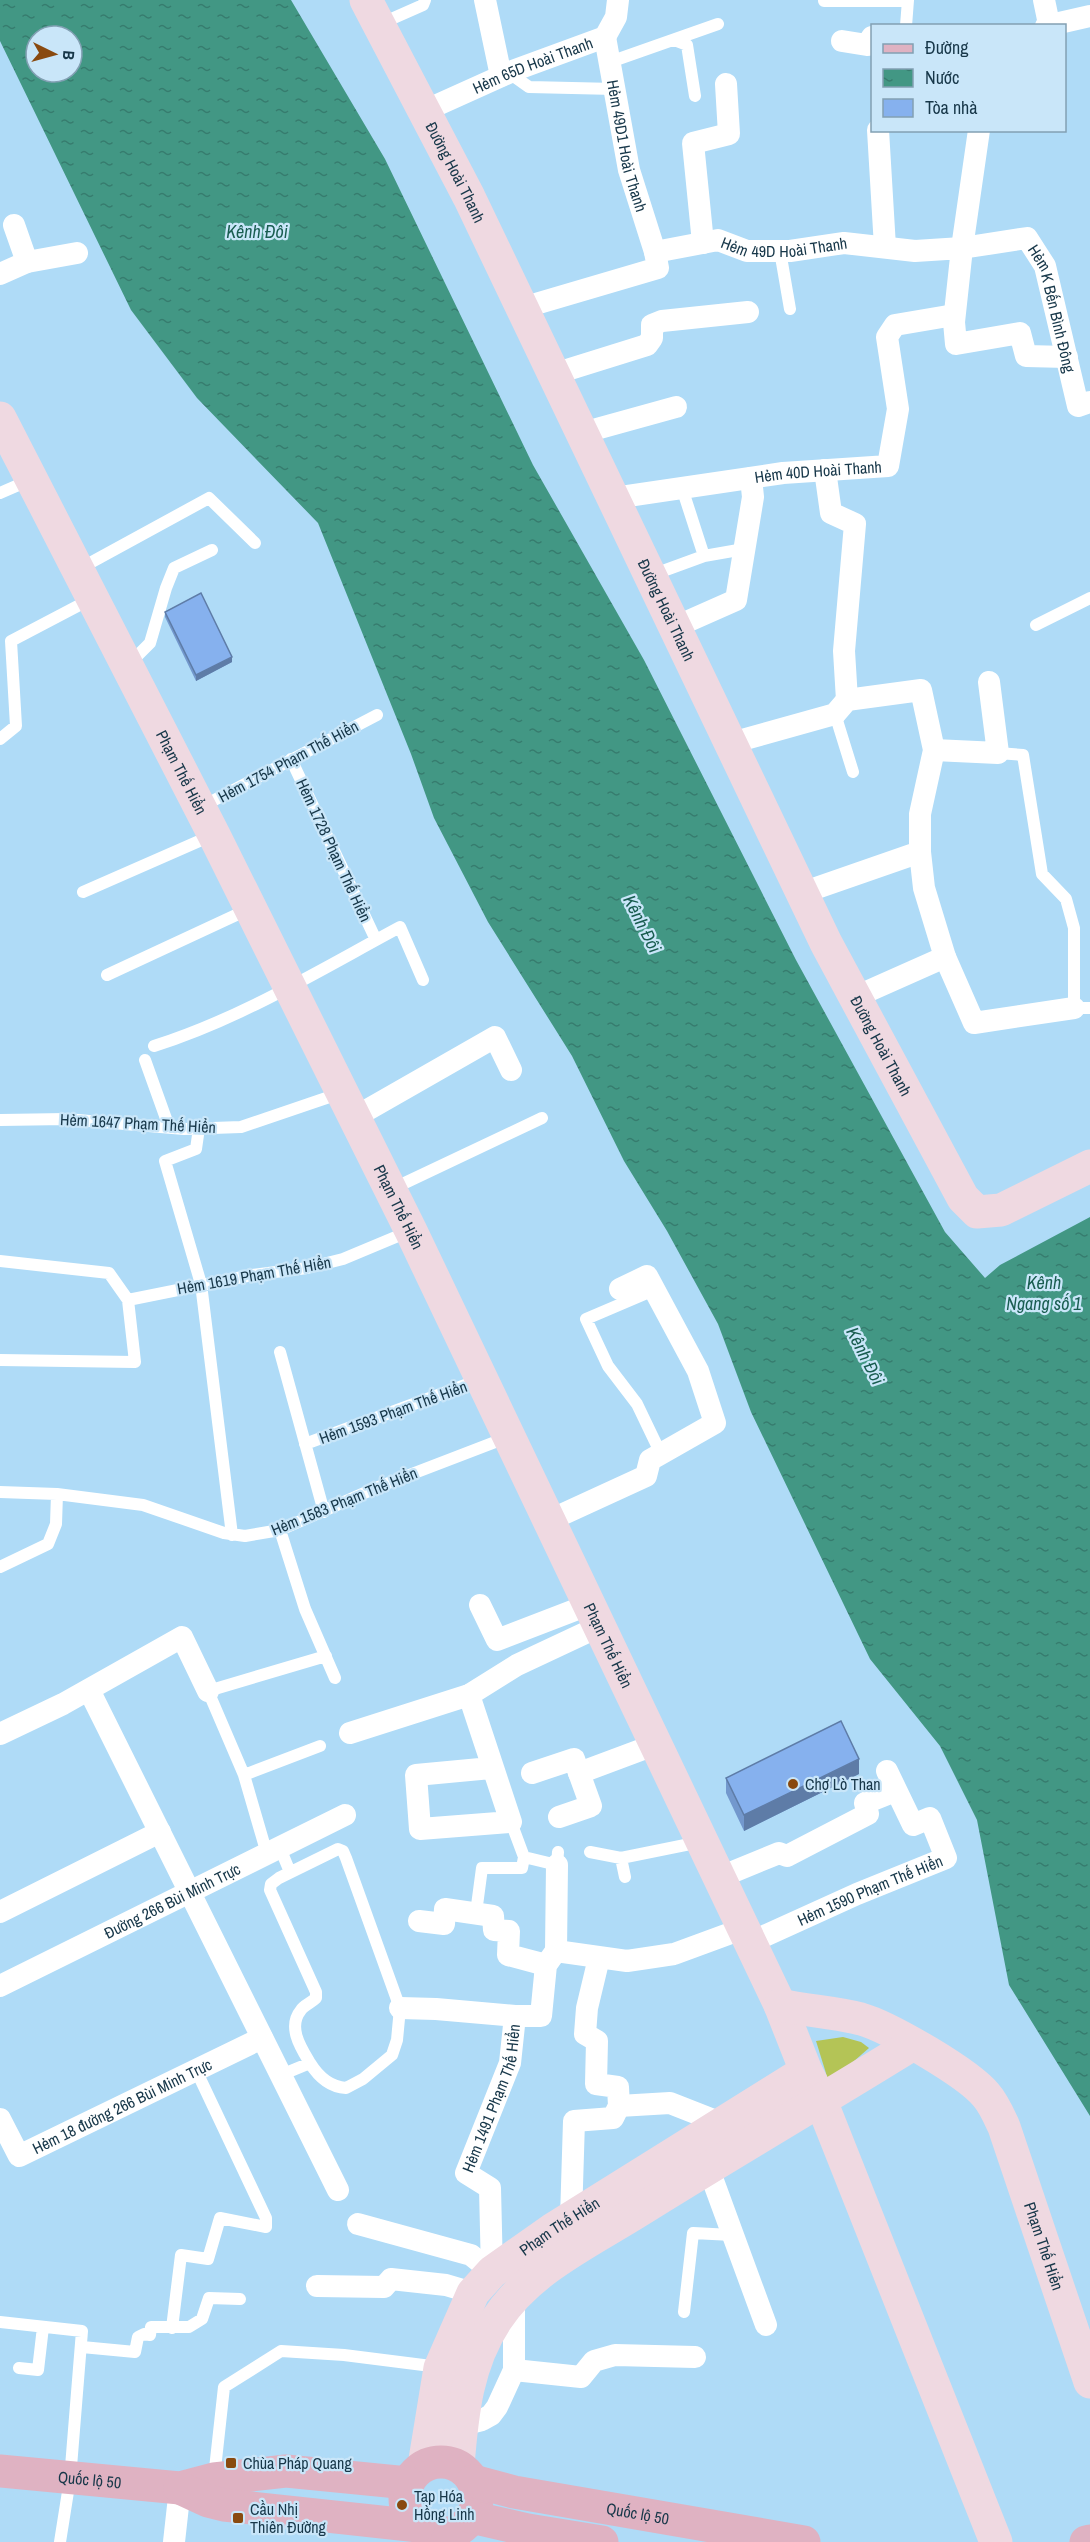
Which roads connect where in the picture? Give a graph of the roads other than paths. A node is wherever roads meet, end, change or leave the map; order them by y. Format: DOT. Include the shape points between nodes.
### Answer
graph roads {
  1 [pos="425,0"];
  2 [pos="485,0"];
  3 [pos="618,0"];
  4 [pos="1044,0"];
  5 [pos="824,1"];
  6 [pos="908,1"];
  7 [pos="373,12"];
  8 [pos="1090,16"];
  9 [pos="718,24"];
  10 [pos="906,24"];
  11 [pos="1048,24"];
  12 [pos="1053,24"];
  13 [pos="605,37"];
  14 [pos="674,40"];
  15 [pos="871,40"];
  16 [pos="842,41"];
  17 [pos="610,62"];
  18 [pos="505,75"];
  19 [pos="726,84"];
  20 [pos="615,89"];
  21 [pos="695,96"];
  22 [pos="424,111"];
  23 [pos="878,132"];
  24 [pos="979,132"];
  25 [pos="14,225"];
  26 [pos="703,243"];
  27 [pos="885,247"];
  28 [pos="962,248"];
  29 [pos="780,251"];
  30 [pos="656,252"];
  31 [pos="77,253"];
  32 [pos="27,262"];
  33 [pos="0,274"];
  34 [pos="522,308"];
  35 [pos="790,309"];
  36 [pos="747,312"];
  37 [pos="954,315"];
  38 [pos="1067,357"];
  39 [pos="554,374"];
  40 [pos="1090,402"];
  41 [pos="676,406"];
  42 [pos="0,418"];
  43 [pos="582,433"];
  44 [pos="825,470"];
  45 [pos="751,478"];
  46 [pos="31,479"];
  47 [pos="682,488"];
  48 [pos="0,493"];
  49 [pos="614,498"];
  50 [pos="255,543"];
  51 [pos="744,549"];
  52 [pos="212,550"];
  53 [pos="704,556"];
  54 [pos="77,570"];
  55 [pos="651,576"];
  56 [pos="1090,598"];
  57 [pos="92,599"];
  58 [pos="1036,625"];
  59 [pos="675,627"];
  60 [pos="127,666"];
  61 [pos="989,682"];
  62 [pos="841,707"];
  63 [pos="377,715"];
  64 [pos="0,738"];
  65 [pos="731,743"];
  66 [pos="934,750"];
  67 [pos="998,753"];
  68 [pos="291,759"];
  69 [pos="853,772"];
  70 [pos="207,821"];
  71 [pos="921,852"];
  72 [pos="83,892"];
  73 [pos="802,893"];
  74 [pos="251,909"];
  75 [pos="376,940"];
  76 [pos="945,957"];
  77 [pos="107,975"];
  78 [pos="423,981"];
  79 [pos="289,986"];
  80 [pos="855,997"];
  81 [pos="1082,1008"];
  82 [pos="154,1046"];
  83 [pos="145,1060"];
  84 [pos="511,1070"];
  85 [pos="348,1105"];
  86 [pos="542,1118"];
  87 [pos="0,1120"];
  88 [pos="169,1127"];
  89 [pos="200,1128"];
  90 [pos="1090,1166"];
  91 [pos="391,1190"];
  92 [pos="411,1231"];
  93 [pos="0,1261"];
  94 [pos="201,1284"];
  95 [pos="620,1289"];
  96 [pos="654,1290"];
  97 [pos="128,1300"];
  98 [pos="280,1352"];
  99 [pos="0,1360"];
  100 [pos="480,1380"];
  101 [pos="508,1437"];
  102 [pos="305,1444"];
  103 [pos="662,1454"];
  104 [pos="0,1492"];
  105 [pos="57,1494"];
  106 [pos="324,1512"];
  107 [pos="548,1521"];
  108 [pos="280,1530"];
  109 [pos="232,1534"];
  110 [pos="0,1567"];
  111 [pos="480,1605"];
  112 [pos="593,1616"];
  113 [pos="326,1656"];
  114 [pos="335,1678"];
  115 [pos="89,1689"];
  116 [pos="208,1691"];
  117 [pos="469,1695"];
  118 [pos="350,1733"];
  119 [pos="0,1734"];
  120 [pos="654,1745"];
  121 [pos="320,1746"];
  122 [pos="491,1768"];
  123 [pos="532,1773"];
  124 [pos="579,1773"];
  125 [pos="244,1775"];
  126 [pos="345,1815"];
  127 [pos="559,1817"];
  128 [pos="511,1822"];
  129 [pos="160,1832"];
  130 [pos="701,1842"];
  131 [pos="273,1851"];
  132 [pos="590,1852"];
  133 [pos="524,1857"];
  134 [pos="621,1858"];
  135 [pos="558,1859"];
  136 [pos="290,1872"];
  137 [pos="625,1877"];
  138 [pos="718,1878"];
  139 [pos="189,1892"];
  140 [pos="0,1912"];
  141 [pos="476,1913"];
  142 [pos="419,1921"];
  143 [pos="746,1936"];
  144 [pos="551,1958"];
  145 [pos="599,1958"];
  146 [pos="0,1986"];
  147 [pos="780,2005"];
  148 [pos="400,2008"];
  149 [pos="514,2016"];
  150 [pos="262,2038"];
  151 [pos="913,2044"];
  152 [pos="310,2063"];
  153 [pos="196,2070"];
  154 [pos="806,2071"];
  155 [pos="281,2076"];
  156 [pos="821,2101"];
  157 [pos="619,2106"];
  158 [pos="0,2119"];
  159 [pos="721,2123"];
  160 [pos="708,2167"];
  161 [pos="338,2190"];
  162 [pos="358,2224"];
  163 [pos="564,2234"];
  164 [pos="732,2235"];
  165 [pos="483,2283"];
  166 [pos="317,2286"];
  167 [pos="514,2296"];
  168 [pos="240,2299"];
  169 [pos="684,2312"];
  170 [pos="0,2322"];
  171 [pos="766,2325"];
  172 [pos="43,2327"];
  173 [pos="172,2328"];
  174 [pos="82,2348"];
  175 [pos="695,2356"];
  176 [pos="19,2368"];
  177 [pos="440,2368"];
  178 [pos="514,2370"];
  179 [pos="1090,2382"];
  180 [pos="462,2425"];
  181 [pos="0,2471"];
  182 [pos="416,2475"];
  183 [pos="70,2478"];
  184 [pos="214,2479"];
  185 [pos="180,2488"];
  186 [pos="470,2492"];
  187 [pos="418,2526"];
  188 [pos="594,2541"];
  189 [pos="60,2542"];
  190 [pos="174,2542"];
  191 [pos="804,2542"];
  192 [pos="996,2542"];
  1 -- 7 [label="lane" via="423,5"];
  2 -- 18 [label="street"];
  3 -- 13 [label="street, Hẻm 65D Hoài Thanh" via="616,17"];
  4 -- 11 [label="street"];
  5 -- 6 [label="lane"];
  6 -- 10 [label="lane"];
  7 -- 22 [label="main road, Đường Hoài Thanh"];
  8 -- 12 [label="street"];
  9 -- 14 [label="lane"];
  13 -- 17 [label="street, Hẻm 49D1 Hoài Thanh"];
  13 -- 18 [label="street, Hẻm 65D Hoài Thanh"];
  14 -- 17 [label="lane"];
  14 -- 21 [label="lane" via="687,45"];
  15 -- 16 [label="street" via="867,45"];
  17 -- 20 [label="street, Hẻm 49D1 Hoài Thanh"];
  18 -- 20 [label="lane" via="529,87"];
  18 -- 22 [label="street, Hẻm 65D Hoài Thanh"];
  19 -- 26 [label="street" via="729,134 693,143"];
  20 -- 30 [label="street, Hẻm 49D1 Hoài Thanh" via="628,170"];
  22 -- 34 [label="main road, Đường Hoài Thanh"];
  23 -- 27 [label="street"];
  24 -- 28 [label="street"];
  25 -- 32 [label="street"];
  26 -- 29 [label="street, Hẻm 49D Hoài Thanh" via="718,240 747,251"];
  26 -- 30 [label="street, Hẻm 49D Hoài Thanh"];
  27 -- 28 [label="street, Hẻm 49D Hoài Thanh" via="915,251"];
  27 -- 29 [label="street, Hẻm 49D Hoài Thanh" via="844,243"];
  28 -- 37 [label="street"];
  28 -- 38 [label="street, Hẻm K Bến Bình Đông" via="1027,238 1045,266"];
  29 -- 35 [label="lane"];
  30 -- 34 [label="street" via="658,268"];
  31 -- 32 [label="street"];
  32 -- 33 [label="street"];
  34 -- 39 [label="main road, Đường Hoài Thanh"];
  36 -- 39 [label="street" via="662,321 652,325 652,338 647,345"];
  37 -- 38 [label="street" via="956,344 1020,333 1026,356"];
  37 -- 44 [label="street, Hẻm 40D Hoài Thanh" via="895,325 887,337 898,410 888,466"];
  38 -- 40 [label="street, Hẻm K Bến Bình Đông" via="1078,406"];
  39 -- 43 [label="main road, Đường Hoài Thanh"];
  41 -- 43 [label="street"];
  42 -- 46 [label="main road, Phạm Thế Hiển"];
  43 -- 49 [label="main road, Đường Hoài Thanh"];
  44 -- 45 [label="street, Hẻm 40D Hoài Thanh"];
  44 -- 62 [label="street" via="831,513 855,524"];
  45 -- 47 [label="street, Hẻm 40D Hoài Thanh"];
  45 -- 51 [label="street" via="753,497"];
  46 -- 48 [label="lane"];
  46 -- 54 [label="main road, Phạm Thế Hiển"];
  47 -- 49 [label="street, Hẻm 40D Hoài Thanh"];
  47 -- 53 [label="lane"];
  49 -- 55 [label="main road, Đường Hoài Thanh"];
  50 -- 54 [label="lane" via="209,498"];
  51 -- 53 [label="lane"];
  51 -- 59 [label="street" via="736,600"];
  52 -- 60 [label="lane" via="174,568 150,643"];
  53 -- 55 [label="lane"];
  54 -- 57 [label="main road, Phạm Thế Hiển"];
  55 -- 59 [label="main road, Đường Hoài Thanh"];
  56 -- 58 [label="lane"];
  57 -- 60 [label="main road, Phạm Thế Hiển"];
  57 -- 64 [label="lane" via="12,641 16,726"];
  59 -- 65 [label="main road, Đường Hoài Thanh"];
  60 -- 70 [label="main road, Phạm Thế Hiển"];
  61 -- 67 [label="street"];
  62 -- 65 [label="street"];
  62 -- 66 [label="street" via="921,690"];
  62 -- 69 [label="lane"];
  63 -- 68 [label="lane, Hẻm 1754 Phạm Thế Hiển"];
  65 -- 73 [label="main road, Đường Hoài Thanh"];
  66 -- 67 [label="street"];
  66 -- 71 [label="street" via="920,814"];
  67 -- 81 [label="lane" via="1023,755 1042,874 1066,899 1074,928"];
  68 -- 70 [label="lane, Hẻm 1754 Phạm Thế Hiển"];
  68 -- 75 [label="lane, Hẻm 1728 Phạm Thế Hiển"];
  70 -- 72 [label="lane, Hẻm 1754 Phạm Thế Hiển"];
  70 -- 74 [label="main road, Phạm Thế Hiển"];
  71 -- 73 [label="street"];
  71 -- 76 [label="street" via="924,888"];
  73 -- 80 [label="main road, Đường Hoài Thanh"];
  74 -- 77 [label="lane"];
  74 -- 79 [label="main road, Phạm Thế Hiển"];
  75 -- 78 [label="lane, Hẻm 1728 Phạm Thế Hiển" via="400,927"];
  75 -- 79 [label="lane, Hẻm 1728 Phạm Thế Hiển"];
  76 -- 80 [label="street"];
  76 -- 81 [label="street" via="974,1023"];
  79 -- 82 [label="lane, Hẻm 1728 Phạm Thế Hiển" via="192,1034"];
  79 -- 85 [label="main road, Phạm Thế Hiển"];
  80 -- 90 [label="main road, Đường Hoài Thanh" via="963,1198 977,1212 1001,1210"];
  83 -- 88 [label="lane"];
  84 -- 85 [label="street" via="495,1037"];
  85 -- 89 [label="lane, Hẻm 1647 Phạm Thế Hiển" via="242,1127"];
  85 -- 91 [label="main road, Phạm Thế Hiển"];
  86 -- 91 [label="lane"];
  87 -- 88 [label="lane, Hẻm 1647 Phạm Thế Hiển" via="66,1119"];
  88 -- 89 [label="lane, Hẻm 1647 Phạm Thế Hiển"];
  89 -- 94 [label="lane" via="196,1149 165,1161"];
  91 -- 92 [label="main road, Phạm Thế Hiển"];
  92 -- 94 [label="lane, Hẻm 1619 Phạm Thế Hiển" via="343,1259"];
  92 -- 100 [label="main road, Phạm Thế Hiển"];
  93 -- 97 [label="lane" via="109,1273"];
  94 -- 97 [label="lane, Hẻm 1619 Phạm Thế Hiển"];
  94 -- 109 [label="lane"];
  95 -- 96 [label="street" via="647,1276"];
  96 -- 103 [label="street" via="698,1371 715,1423"];
  96 -- 103 [label="lane" via="586,1319 608,1366 637,1404"];
  97 -- 99 [label="lane" via="135,1362"];
  98 -- 102 [label="lane"];
  100 -- 101 [label="main road, Phạm Thế Hiển"];
  100 -- 102 [label="lane, Hẻm 1593 Phạm Thế Hiển"];
  101 -- 106 [label="lane, Hẻm 1583 Phạm Thế Hiển"];
  101 -- 107 [label="main road, Phạm Thế Hiển"];
  102 -- 106 [label="lane"];
  103 -- 107 [label="street" via="650,1460 646,1476"];
  104 -- 105 [label="lane, Hẻm 1583 Phạm Thế Hiển"];
  105 -- 109 [label="lane, Hẻm 1583 Phạm Thế Hiển" via="143,1505"];
  105 -- 110 [label="lane" via="57,1524 48,1544"];
  106 -- 108 [label="lane, Hẻm 1583 Phạm Thế Hiển"];
  107 -- 112 [label="main road, Phạm Thế Hiển"];
  108 -- 109 [label="lane, Hẻm 1583 Phạm Thế Hiển" via="245,1536"];
  108 -- 113 [label="lane" via="305,1609"];
  111 -- 112 [label="street" via="497,1640"];
  112 -- 117 [label="street"];
  112 -- 120 [label="main road, Phạm Thế Hiển"];
  113 -- 114 [label="lane"];
  113 -- 116 [label="lane"];
  115 -- 116 [label="street" via="182,1637"];
  115 -- 119 [label="street"];
  115 -- 129 [label="street"];
  116 -- 125 [label="lane"];
  117 -- 118 [label="street"];
  117 -- 122 [label="street"];
  120 -- 124 [label="street"];
  120 -- 130 [label="main road, Phạm Thế Hiển"];
  121 -- 125 [label="lane"];
  122 -- 128 [label="street"];
  122 -- 128 [label="street" via="416,1775 420,1829"];
  123 -- 124 [label="street" via="574,1759"];
  124 -- 127 [label="street" via="591,1806"];
  125 -- 131 [label="lane"];
  126 -- 131 [label="street, Đường 266 Bùi Minh Trực"];
  128 -- 133 [label="lane"];
  129 -- 139 [label="street"];
  129 -- 140 [label="street"];
  130 -- 134 [label="lane"];
  130 -- 138 [label="main road, Phạm Thế Hiển"];
  131 -- 136 [label="lane"];
  131 -- 139 [label="street, Đường 266 Bùi Minh Trực"];
  132 -- 134 [label="lane"];
  133 -- 135 [label="lane"];
  133 -- 141 [label="lane" via="522,1868 482,1868"];
  134 -- 137 [label="lane"];
  135 -- 144 [label="street"];
  136 -- 148 [label="lane" via="338,1849 343,1851"];
  136 -- 152 [label="lane" via="271,1884 270,1890 316,1992 316,1998 301,2008 295,2027 297,2040"];
  138 -- 143 [label="main road, Phạm Thế Hiển"];
  138 -- 143 [label="street, Hẻm 1590 Phạm Thế Hiển" via="779,1853 788,1856 868,1814 865,1803 891,1781 913,1824 930,1818 946,1858"];
  139 -- 146 [label="street, Đường 266 Bùi Minh Trực"];
  139 -- 150 [label="street"];
  141 -- 142 [label="street" via="445,1909 444,1924"];
  141 -- 144 [label="street" via="493,1916 494,1930 509,1931 508,1955"];
  143 -- 145 [label="street" via="674,1954 627,1961"];
  143 -- 147 [label="main road, Phạm Thế Hiển"];
  144 -- 145 [label="street"];
  144 -- 149 [label="street, Hẻm 1491 Phạm Thế Hiển" via="541,2016"];
  145 -- 157 [label="street" via="585,2034 597,2041 596,2084 618,2087"];
  147 -- 151 [label="main road, Phạm Thế Hiển" via="863,2020"];
  147 -- 154 [label="main road, Phạm Thế Hiển"];
  148 -- 149 [label="street"];
  148 -- 152 [label="lane" via="392,2055 363,2079 339,2088"];
  149 -- 165 [label="street, Hẻm 1491 Phạm Thế Hiển" via="510,2063 466,2174 490,2188"];
  150 -- 153 [label="street, Hẻm 18 đường 266 Bùi Minh Trực"];
  150 -- 155 [label="street"];
  151 -- 156 [label="main road, Phạm Thế Hiển"];
  151 -- 179 [label="main road, Phạm Thế Hiển" via="972,2082 996,2110"];
  152 -- 155 [label="lane"];
  153 -- 158 [label="street, Hẻm 18 đường 266 Bùi Minh Trực" via="19,2156"];
  153 -- 173 [label="lane" via="266,2218 266,2227 220,2218 208,2259 182,2255"];
  154 -- 156 [label="main road, Phạm Thế Hiển"];
  154 -- 159 [label="main road, Phạm Thế Hiển"];
  155 -- 161 [label="street"];
  156 -- 160 [label="main road, Phạm Thế Hiển"];
  156 -- 192 [label="main road, Phạm Thế Hiển"];
  157 -- 159 [label="street" via="670,2103"];
  157 -- 163 [label="street" via="613,2118 574,2121"];
  159 -- 163 [label="main road, Phạm Thế Hiển"];
  160 -- 163 [label="main road, Phạm Thế Hiển"];
  160 -- 164 [label="street"];
  162 -- 165 [label="street" via="471,2255"];
  163 -- 165 [label="main road, Phạm Thế Hiển"];
  163 -- 167 [label="main road, Phạm Thế Hiển"];
  164 -- 169 [label="lane" via="693,2233"];
  164 -- 171 [label="street"];
  165 -- 166 [label="street" via="446,2285 391,2279 384,2287"];
  165 -- 177 [label="main road"];
  167 -- 178 [label="street"];
  167 -- 180 [label="main road, Phạm Thế Hiển" via="497,2317 473,2364"];
  168 -- 173 [label="lane" via="208,2298 202,2319 189,2327"];
  170 -- 172 [label="lane"];
  172 -- 174 [label="lane" via="82,2331"];
  172 -- 176 [label="lane" via="38,2370"];
  173 -- 174 [label="lane" via="151,2328 150,2335 138,2337 135,2352"];
  174 -- 183 [label="lane"];
  175 -- 178 [label="street" via="615,2355 594,2361 581,2377"];
  177 -- 182 [label="main road"];
  177 -- 184 [label="lane" via="281,2351 224,2387"];
  178 -- 180 [label="street" via="491,2415"];
  180 -- 186 [label="main road, Phạm Thế Hiển"];
  181 -- 183 [label="main road, Quốc lộ 50"];
  182 -- 184 [label="main road, Quốc lộ 50" via="286,2471"];
  182 -- 186 [label="main road, Quốc lộ 50" via="446,2462"];
  182 -- 187 [label="main road" via="405,2506"];
  183 -- 185 [label="main road, Quốc lộ 50"];
  183 -- 189 [label="lane"];
  184 -- 185 [label="main road, Quốc lộ 50"];
  185 -- 187 [label="main road, Quốc lộ 50" via="224,2505"];
  185 -- 190 [label="street"];
  186 -- 187 [label="main road" via="465,2525 448,2534"];
  186 -- 188 [label="main road, Quốc lộ 50" via="528,2530"];
  186 -- 191 [label="main road, Quốc lộ 50" via="514,2492"];
}
